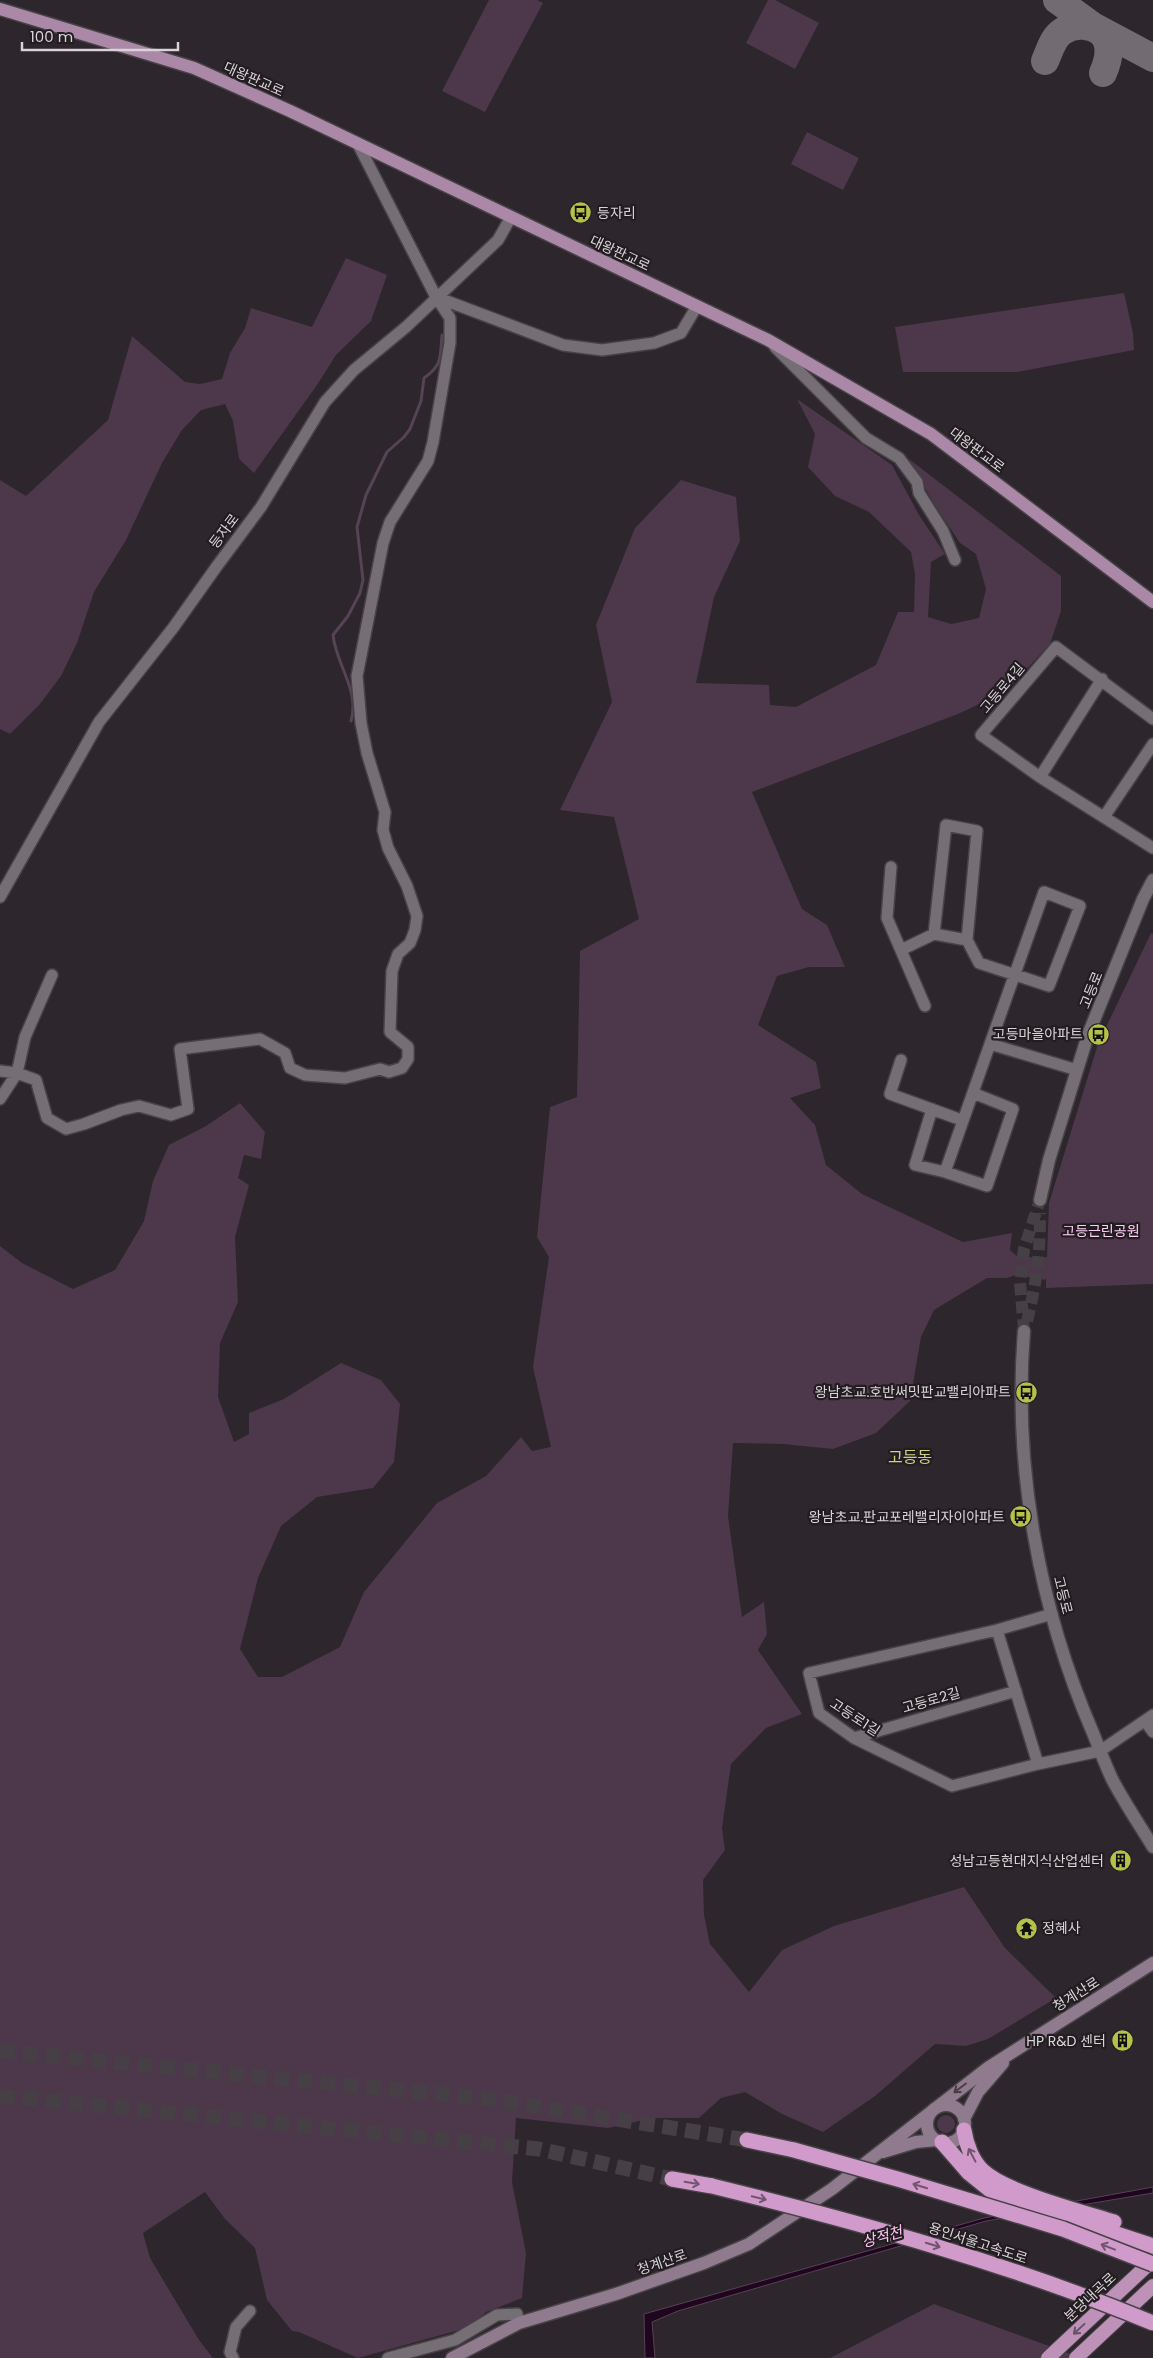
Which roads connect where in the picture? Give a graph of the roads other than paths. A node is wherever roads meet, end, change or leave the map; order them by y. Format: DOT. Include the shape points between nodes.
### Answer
graph roads {
  1 [pos="0,8"];
  2 [pos="358,144"];
  3 [pos="511,217"];
  4 [pos="436,298"];
  5 [pos="697,306"];
  6 [pos="768,340"];
  7 [pos="955,560"];
  8 [pos="1153,602"];
  9 [pos="1102,679"];
  10 [pos="1153,719"];
  11 [pos="1153,744"];
  12 [pos="1040,778"];
  13 [pos="1104,817"];
  14 [pos="1153,848"];
  15 [pos="891,867"];
  16 [pos="1153,880"];
  17 [pos="0,897"];
  18 [pos="934,934"];
  19 [pos="967,940"];
  20 [pos="901,950"];
  21 [pos="52,975"];
  22 [pos="1015,975"];
  23 [pos="925,1006"];
  24 [pos="990,1044"];
  25 [pos="901,1060"];
  26 [pos="1077,1070"];
  27 [pos="0,1071"];
  28 [pos="17,1073"];
  29 [pos="973,1093"];
  30 [pos="0,1099"];
  31 [pos="932,1109"];
  32 [pos="956,1118"];
  33 [pos="944,1172"];
  34 [pos="1040,1200"];
  35 [pos="1024,1330"];
  36 [pos="1052,1614"];
  37 [pos="997,1630"];
  38 [pos="1016,1691"];
  39 [pos="1149,1718"];
  40 [pos="1153,1732"];
  41 [pos="854,1738"];
  42 [pos="1100,1751"];
  43 [pos="1038,1764"];
  44 [pos="1151,1841"];
  45 [pos="1153,1963"];
  46 [pos="1016,2051"];
  47 [pos="933,2110"];
  48 [pos="964,2124"];
  49 [pos="747,2140"];
  50 [pos="939,2141"];
  51 [pos="866,2162"];
  52 [pos="672,2179"];
  53 [pos="1018,2196"];
  54 [pos="1153,2236"];
  55 [pos="1153,2246"];
  56 [pos="1153,2260"];
  57 [pos="1153,2264"];
  58 [pos="1153,2286"];
  59 [pos="250,2311"];
  60 [pos="519,2323"];
  61 [pos="1153,2323"];
  62 [pos="233,2358"];
  63 [pos="388,2358"];
  64 [pos="452,2358"];
  65 [pos="1048,2358"];
  66 [pos="1076,2358"];
  1 -- 2 [label="main road, 대왕판교로" via="194,68"];
  2 -- 3 [label="main road, 대왕판교로"];
  2 -- 4 [label="street"];
  3 -- 4 [label="street, 등자로" via="498,240"];
  3 -- 5 [label="main road, 대왕판교로"];
  4 -- 5 [label="street" via="563,345 602,350 654,343 682,333"];
  4 -- 17 [label="street, 등자로" via="354,370 326,402 261,507 173,628 99,722"];
  4 -- 28 [label="street" via="450,318 450,343 433,442 428,461 390,522 357,676 367,753 385,812 383,830 388,848 408,886 417,916 416,930 410,943 398,954 392,971 390,994 390,1032 408,1047 408,1059 402,1068 389,1072 380,1069 345,1078 305,1074 290,1068 285,1053 260,1039 180,1049 188,1109 171,1114 139,1106 66,1128 47,1118 36,1080"];
  5 -- 6 [label="main road, 대왕판교로"];
  6 -- 7 [label="street" via="866,438 899,458 917,482"];
  6 -- 8 [label="main road, 대왕판교로" via="931,434"];
  9 -- 10 [label="street, 고등로4길"];
  9 -- 12 [label="street"];
  9 -- 12 [label="street, 고등로4길" via="1056,647 981,735"];
  11 -- 13 [label="street"];
  12 -- 13 [label="street, 고등로4길"];
  13 -- 14 [label="street, 고등로4길"];
  15 -- 20 [label="street" via="887,918"];
  16 -- 26 [label="street, 고등로" via="1142,899"];
  18 -- 19 [label="street"];
  18 -- 19 [label="street" via="946,825 977,831"];
  18 -- 20 [label="street"];
  19 -- 22 [label="street" via="979,964"];
  20 -- 23 [label="street"];
  21 -- 28 [label="street" via="25,1037"];
  22 -- 22 [label="street" via="1044,892 1080,906 1049,986"];
  22 -- 24 [label="street"];
  24 -- 26 [label="street"];
  24 -- 29 [label="street"];
  25 -- 31 [label="street" via="890,1094"];
  26 -- 34 [label="street, 고등로"];
  27 -- 28 [label="street"];
  28 -- 30 [label="street"];
  29 -- 33 [label="street"];
  29 -- 33 [label="street" via="1013,1109 987,1186"];
  31 -- 32 [label="street"];
  31 -- 33 [label="street" via="914,1166"];
  35 -- 36 [label="street, 고등로" via="1022,1434 1031,1524"];
  36 -- 37 [label="street, 고등로1길"];
  36 -- 42 [label="street, 고등로" via="1072,1685"];
  37 -- 38 [label="street"];
  37 -- 41 [label="street, 고등로1길" via="809,1673 818,1713"];
  38 -- 41 [label="street, 고등로2길"];
  38 -- 43 [label="street"];
  39 -- 40 [label="street"];
  39 -- 42 [label="street"];
  41 -- 43 [label="street, 고등로1길" via="952,1786"];
  42 -- 43 [label="street, 고등로1길"];
  42 -- 44 [label="street, 고등로" via="1112,1778"];
  45 -- 46 [label="main road, 청계산로"];
  46 -- 47 [label="main road, 청계산로, one-way" via="989,2067"];
  46 -- 48 [label="main road, 청계산로" via="978,2092"];
  47 -- 48 [label="main road" via="947,2104 953,2106 962,2114"];
  47 -- 50 [label="main road" via="928,2118 928,2130"];
  47 -- 51 [label="main road, 청계산로"];
  48 -- 50 [label="main road" via="955,2140"];
  53 -- 48 [label="highway, one-way" via="981,2169 968,2147"];
  57 -- 49 [label="highway, one-way, bridge" via="1063,2230 901,2180"];
  50 -- 51 [label="main road, 청계산로" via="904,2145"];
  50 -- 53 [label="highway" via="979,2183 990,2190"];
  51 -- 60 [label="main road, 청계산로" via="817,2200 749,2244 616,2294"];
  52 -- 61 [label="highway, 용인서울고속도로, one-way, bridge" via="712,2186 887,2231 1092,2298"];
  53 -- 54 [label="highway"];
  53 -- 55 [label="highway"];
  56 -- 65 [label="highway, 분당내곡로, one-way"];
  58 -- 66 [label="highway"];
  59 -- 62 [label="street" via="236,2327 230,2352"];
  60 -- 63 [label="street" via="517,2314 497,2315 455,2340"];
  60 -- 64 [label="main road, 청계산로"];
}
